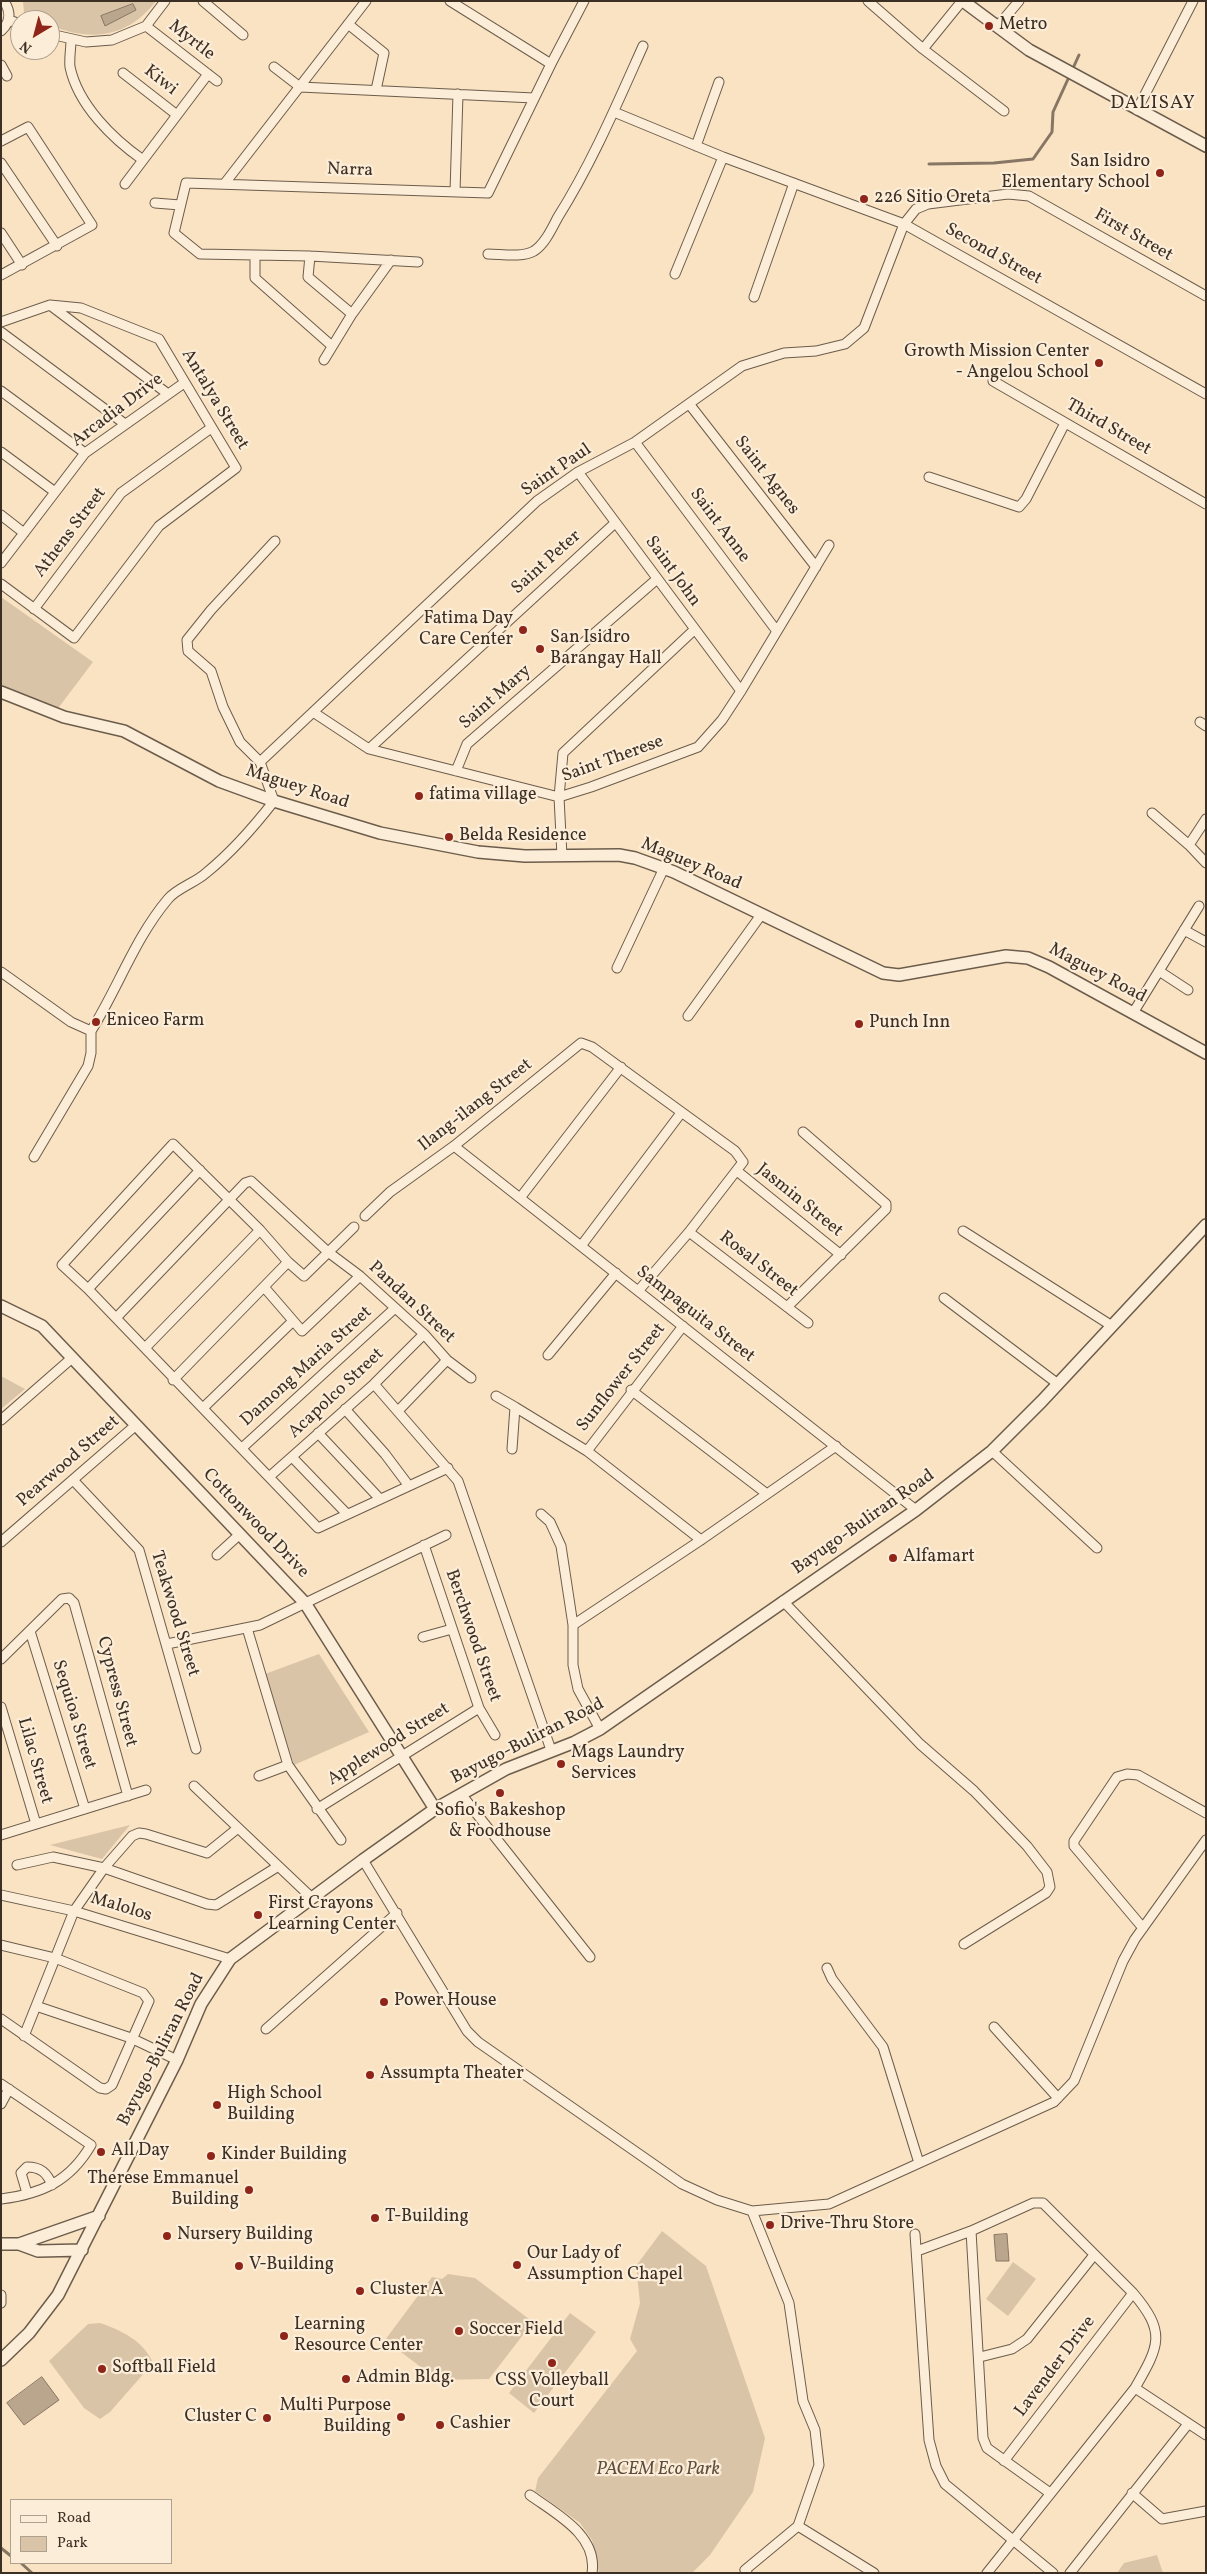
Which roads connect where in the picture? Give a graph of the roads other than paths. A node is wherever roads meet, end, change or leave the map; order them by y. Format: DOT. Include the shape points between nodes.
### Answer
graph roads {
  1 [pos="165,1"];
  2 [pos="202,1"];
  3 [pos="366,1"];
  4 [pos="450,1"];
  5 [pos="584,1"];
  6 [pos="868,1"];
  7 [pos="963,1"];
  8 [pos="1019,1"];
  9 [pos="1193,1"];
  10 [pos="6,2"];
  11 [pos="9,20"];
  12 [pos="348,24"];
  13 [pos="146,26"];
  14 [pos="998,27"];
  15 [pos="1,31"];
  16 [pos="243,34"];
  17 [pos="60,37"];
  18 [pos="71,40"];
  19 [pos="643,46"];
  20 [pos="923,49"];
  21 [pos="551,64"];
  22 [pos="1,65"];
  23 [pos="274,67"];
  24 [pos="123,73"];
  25 [pos="208,74"];
  26 [pos="7,76"];
  27 [pos="217,81"];
  28 [pos="719,82"];
  29 [pos="300,87"];
  30 [pos="376,90"];
  31 [pos="458,94"];
  32 [pos="534,98"];
  33 [pos="1137,110"];
  34 [pos="1004,111"];
  35 [pos="614,112"];
  36 [pos="176,115"];
  37 [pos="1,141"];
  38 [pos="696,146"];
  39 [pos="1206,146"];
  40 [pos="723,157"];
  41 [pos="143,160"];
  42 [pos="1,163"];
  43 [pos="225,183"];
  44 [pos="794,183"];
  45 [pos="125,184"];
  46 [pos="455,192"];
  47 [pos="155,203"];
  48 [pos="180,205"];
  49 [pos="904,224"];
  50 [pos="1,233"];
  51 [pos="57,246"];
  52 [pos="488,254"];
  53 [pos="256,256"];
  54 [pos="310,256"];
  55 [pos="391,260"];
  56 [pos="418,262"];
  57 [pos="22,265"];
  58 [pos="675,274"];
  59 [pos="1,275"];
  60 [pos="1206,296"];
  61 [pos="754,297"];
  62 [pos="50,305"];
  63 [pos="352,314"];
  64 [pos="1,322"];
  65 [pos="1,332"];
  66 [pos="332,346"];
  67 [pos="324,360"];
  68 [pos="993,381"];
  69 [pos="184,383"];
  70 [pos="1,391"];
  71 [pos="168,394"];
  72 [pos="1206,394"];
  73 [pos="690,405"];
  74 [pos="1065,423"];
  75 [pos="125,424"];
  76 [pos="211,428"];
  77 [pos="635,442"];
  78 [pos="1,452"];
  79 [pos="85,452"];
  80 [pos="578,472"];
  81 [pos="929,477"];
  82 [pos="55,492"];
  83 [pos="1206,504"];
  84 [pos="1,516"];
  85 [pos="615,523"];
  86 [pos="24,533"];
  87 [pos="275,541"];
  88 [pos="829,545"];
  89 [pos="1,564"];
  90 [pos="816,567"];
  91 [pos="657,579"];
  92 [pos="1,584"];
  93 [pos="34,608"];
  94 [pos="694,630"];
  95 [pos="776,630"];
  96 [pos="741,691"];
  97 [pos="1,692"];
  98 [pos="313,712"];
  99 [pos="369,748"];
  100 [pos="260,762"];
  101 [pos="456,771"];
  102 [pos="559,797"];
  103 [pos="274,801"];
  104 [pos="1152,813"];
  105 [pos="1206,819"];
  106 [pos="1189,845"];
  107 [pos="562,856"];
  108 [pos="1206,863"];
  109 [pos="664,868"];
  110 [pos="1199,906"];
  111 [pos="762,915"];
  112 [pos="1184,930"];
  113 [pos="1206,942"];
  114 [pos="617,968"];
  115 [pos="1159,971"];
  116 [pos="1,972"];
  117 [pos="1188,990"];
  118 [pos="1133,1013"];
  119 [pos="688,1016"];
  120 [pos="90,1031"];
  121 [pos="1206,1053"];
  122 [pos="621,1068"];
  123 [pos="681,1112"];
  124 [pos="803,1132"];
  125 [pos="454,1146"];
  126 [pos="34,1157"];
  127 [pos="200,1170"];
  128 [pos="738,1171"];
  129 [pos="520,1198"];
  130 [pos="230,1200"];
  131 [pos="365,1216"];
  132 [pos="1206,1226"];
  133 [pos="354,1227"];
  134 [pos="260,1230"];
  135 [pos="964,1231"];
  136 [pos="689,1232"];
  137 [pos="581,1246"];
  138 [pos="328,1252"];
  139 [pos="841,1255"];
  140 [pos="288,1262"];
  141 [pos="616,1273"];
  142 [pos="360,1276"];
  143 [pos="264,1287"];
  144 [pos="88,1289"];
  145 [pos="639,1290"];
  146 [pos="944,1298"];
  147 [pos="1,1306"];
  148 [pos="787,1308"];
  149 [pos="394,1309"];
  150 [pos="116,1318"];
  151 [pos="293,1321"];
  152 [pos="808,1323"];
  153 [pos="683,1326"];
  154 [pos="1112,1326"];
  155 [pos="424,1334"];
  156 [pos="145,1348"];
  157 [pos="548,1355"];
  158 [pos="72,1358"];
  159 [pos="447,1360"];
  160 [pos="471,1378"];
  161 [pos="173,1380"];
  162 [pos="374,1384"];
  163 [pos="1058,1384"];
  164 [pos="631,1390"];
  165 [pos="496,1396"];
  166 [pos="515,1407"];
  167 [pos="203,1408"];
  168 [pos="345,1409"];
  169 [pos="398,1411"];
  170 [pos="1,1420"];
  171 [pos="136,1425"];
  172 [pos="318,1433"];
  173 [pos="836,1446"];
  174 [pos="242,1448"];
  175 [pos="512,1449"];
  176 [pos="586,1451"];
  177 [pos="992,1452"];
  178 [pos="292,1457"];
  179 [pos="448,1468"];
  180 [pos="269,1477"];
  181 [pos="74,1481"];
  182 [pos="409,1486"];
  183 [pos="767,1494"];
  184 [pos="380,1499"];
  185 [pos="916,1510"];
  186 [pos="348,1514"];
  187 [pos="541,1514"];
  188 [pos="240,1534"];
  189 [pos="446,1535"];
  190 [pos="701,1540"];
  191 [pos="1,1542"];
  192 [pos="424,1545"];
  193 [pos="1097,1548"];
  194 [pos="217,1555"];
  195 [pos="783,1601"];
  196 [pos="305,1602"];
  197 [pos="573,1625"];
  198 [pos="247,1628"];
  199 [pos="452,1629"];
  200 [pos="30,1631"];
  201 [pos="423,1638"];
  202 [pos="167,1644"];
  203 [pos="1,1659"];
  204 [pos="1,1708"];
  205 [pos="479,1708"];
  206 [pos="600,1729"];
  207 [pos="495,1735"];
  208 [pos="196,1749"];
  209 [pos="551,1750"];
  210 [pos="402,1756"];
  211 [pos="288,1765"];
  212 [pos="259,1776"];
  213 [pos="194,1786"];
  214 [pos="146,1790"];
  215 [pos="461,1794"];
  216 [pos="128,1796"];
  217 [pos="85,1809"];
  218 [pos="317,1809"];
  219 [pos="435,1809"];
  220 [pos="1206,1813"];
  221 [pos="36,1824"];
  222 [pos="238,1828"];
  223 [pos="1,1835"];
  224 [pos="341,1840"];
  225 [pos="1206,1840"];
  226 [pos="363,1860"];
  227 [pos="18,1865"];
  228 [pos="277,1867"];
  229 [pos="104,1868"];
  230 [pos="1,1895"];
  231 [pos="312,1898"];
  232 [pos="74,1911"];
  233 [pos="397,1913"];
  234 [pos="1142,1928"];
  235 [pos="964,1944"];
  236 [pos="1,1945"];
  237 [pos="590,1957"];
  238 [pos="54,1958"];
  239 [pos="230,1959"];
  240 [pos="827,1968"];
  241 [pos="36,2006"];
  242 [pos="1,2019"];
  243 [pos="994,2027"];
  244 [pos="266,2029"];
  245 [pos="24,2036"];
  246 [pos="132,2038"];
  247 [pos="177,2060"];
  248 [pos="5,2086"];
  249 [pos="1058,2098"];
  250 [pos="1,2104"];
  251 [pos="919,2163"];
  252 [pos="52,2185"];
  253 [pos="27,2193"];
  254 [pos="1,2199"];
  255 [pos="752,2211"];
  256 [pos="99,2216"];
  257 [pos="972,2231"];
  258 [pos="915,2234"];
  259 [pos="1,2244"];
  260 [pos="18,2244"];
  261 [pos="82,2250"];
  262 [pos="917,2251"];
  263 [pos="1094,2255"];
  264 [pos="1133,2293"];
  265 [pos="1,2295"];
  266 [pos="1,2303"];
  267 [pos="980,2357"];
  268 [pos="1,2360"];
  269 [pos="1135,2388"];
  270 [pos="1188,2424"];
  271 [pos="1206,2435"];
  272 [pos="1004,2461"];
  273 [pos="1050,2493"];
  274 [pos="1132,2493"];
  275 [pos="530,2495"];
  276 [pos="1206,2511"];
  277 [pos="798,2526"];
  278 [pos="1013,2540"];
  279 [pos="592,2573"];
  280 [pos="747,2573"];
  281 [pos="874,2573"];
  282 [pos="987,2573"];
  283 [pos="1053,2573"];
  284 [pos="1070,2573"];
  1 -- 13 [label="street"];
  2 -- 16 [label="street"];
  3 -- 12 [label="street"];
  4 -- 21 [label="street"];
  5 -- 21 [label="street, Narra"];
  6 -- 20 [label="street"];
  7 -- 14 [label="street"];
  7 -- 20 [label="street"];
  8 -- 14 [label="street"];
  9 -- 33 [label="street"];
  10 -- 11 [label="street"];
  11 -- 15 [label="street"];
  12 -- 29 [label="street"];
  12 -- 30 [label="street" via="384,53"];
  13 -- 18 [label="street" via="112,40"];
  13 -- 25 [label="street, Myrtle"];
  14 -- 33 [label="street" via="1054,65"];
  17 -- 18 [label="street"];
  18 -- 41 [label="street" via="70,66 77,86 98,121 116,141"];
  19 -- 35 [label="street"];
  20 -- 34 [label="street"];
  21 -- 32 [label="street, Narra"];
  22 -- 26 [label="street"];
  23 -- 29 [label="street"];
  24 -- 36 [label="street, Kiwi"];
  25 -- 27 [label="street, Myrtle"];
  25 -- 36 [label="street"];
  28 -- 38 [label="street"];
  29 -- 30 [label="street"];
  29 -- 43 [label="street"];
  30 -- 31 [label="street"];
  31 -- 32 [label="street"];
  31 -- 46 [label="street"];
  32 -- 46 [label="street, Narra" via="488,193"];
  33 -- 39 [label="street"];
  35 -- 38 [label="street, Second Street"];
  35 -- 52 [label="street" via="568,202 538,248 525,254"];
  36 -- 41 [label="street"];
  37 -- 51 [label="street" via="28,127 92,225"];
  38 -- 40 [label="street, Second Street"];
  40 -- 44 [label="street, Second Street"];
  40 -- 58 [label="street"];
  41 -- 45 [label="street"];
  42 -- 51 [label="street"];
  43 -- 46 [label="street, Narra"];
  43 -- 48 [label="street, Narra" via="186,183"];
  44 -- 49 [label="street, Second Street"];
  44 -- 61 [label="street"];
  47 -- 48 [label="street"];
  48 -- 53 [label="street" via="174,233 200,254"];
  49 -- 60 [label="street, First Street" via="916,209 928,204 1008,194 1029,196"];
  49 -- 72 [label="street, Second Street"];
  49 -- 73 [label="street, Saint Paul" via="864,328 845,344 816,351 784,353 742,366"];
  50 -- 57 [label="street"];
  51 -- 57 [label="street"];
  53 -- 54 [label="street"];
  53 -- 66 [label="street" via="255,278"];
  54 -- 55 [label="street"];
  54 -- 63 [label="street" via="308,277"];
  55 -- 56 [label="street"];
  55 -- 63 [label="street"];
  57 -- 59 [label="street"];
  62 -- 64 [label="street, Antalya Street"];
  62 -- 69 [label="street, Antalya Street" via="81,308 159,339"];
  62 -- 71 [label="street"];
  63 -- 66 [label="street"];
  65 -- 75 [label="street"];
  66 -- 67 [label="street"];
  68 -- 74 [label="street, Third Street"];
  69 -- 71 [label="street, Arcadia Drive"];
  69 -- 76 [label="street, Antalya Street"];
  70 -- 79 [label="street"];
  71 -- 75 [label="street, Arcadia Drive"];
  73 -- 77 [label="street, Saint Paul"];
  73 -- 90 [label="street, Saint Agnes"];
  74 -- 81 [label="street" via="1019,507"];
  74 -- 83 [label="street, Third Street"];
  75 -- 79 [label="street, Arcadia Drive"];
  76 -- 93 [label="street, Athens Street" via="121,493"];
  76 -- 93 [label="street, Antalya Street" via="236,468 159,526 74,638"];
  77 -- 80 [label="street, Saint Paul"];
  77 -- 95 [label="street, Saint Anne"];
  78 -- 82 [label="street"];
  79 -- 82 [label="street, Arcadia Drive"];
  80 -- 85 [label="street, Saint John"];
  80 -- 98 [label="street, Saint Paul" via="537,501"];
  82 -- 86 [label="street, Arcadia Drive"];
  84 -- 86 [label="street"];
  85 -- 91 [label="street, Saint John"];
  85 -- 99 [label="street, Saint Peter"];
  86 -- 89 [label="street, Arcadia Drive"];
  87 -- 100 [label="street" via="210,610 187,640 188,651 211,671 222,707 240,742"];
  88 -- 90 [label="street, Saint Therese"];
  90 -- 95 [label="street, Saint Therese"];
  91 -- 94 [label="street, Saint John"];
  91 -- 101 [label="street, Saint Mary" via="467,744"];
  92 -- 93 [label="street, Antalya Street"];
  94 -- 96 [label="street, Saint John"];
  94 -- 102 [label="street" via="563,753"];
  95 -- 96 [label="street, Saint Therese"];
  96 -- 102 [label="street, Saint Therese" via="722,720 698,747"];
  97 -- 103 [label="street, Maguey Road" via="64,717 124,731 220,781"];
  98 -- 99 [label="street, Saint Therese"];
  98 -- 100 [label="street, Saint Paul"];
  99 -- 101 [label="street, Saint Therese"];
  100 -- 103 [label="street"];
  101 -- 102 [label="street, Saint Therese"];
  102 -- 107 [label="street"];
  103 -- 107 [label="street, Maguey Road" via="380,833 478,852"];
  103 -- 120 [label="street" via="228,854 204,875 170,896 154,917"];
  104 -- 106 [label="street"];
  105 -- 106 [label="street"];
  106 -- 108 [label="street"];
  107 -- 109 [label="street, Maguey Road" via="619,855"];
  109 -- 111 [label="street, Maguey Road"];
  109 -- 114 [label="street"];
  110 -- 112 [label="street"];
  111 -- 118 [label="street, Maguey Road" via="883,973 900,975 1006,956 1028,958"];
  111 -- 119 [label="street"];
  112 -- 113 [label="street"];
  112 -- 115 [label="street"];
  115 -- 117 [label="street"];
  115 -- 118 [label="street"];
  116 -- 120 [label="street" via="71,1022"];
  118 -- 121 [label="street, Maguey Road"];
  120 -- 126 [label="street" via="88,1066"];
  122 -- 123 [label="street"];
  122 -- 125 [label="street, Ilang-ilang Street" via="581,1043"];
  122 -- 129 [label="street"];
  123 -- 128 [label="street" via="740,1155 743,1162"];
  123 -- 137 [label="street"];
  124 -- 139 [label="street" via="886,1204 886,1209"];
  125 -- 129 [label="street, Sampaguita Street"];
  125 -- 131 [label="street, Ilang-ilang Street" via="390,1192"];
  127 -- 130 [label="street"];
  127 -- 144 [label="street"];
  127 -- 144 [label="street" via="173,1144 62,1265"];
  128 -- 136 [label="street"];
  128 -- 139 [label="street, Jasmin Street"];
  129 -- 137 [label="street, Sampaguita Street"];
  130 -- 134 [label="street"];
  130 -- 138 [label="street, Pandan Street" via="246,1182 254,1182"];
  130 -- 150 [label="street, Pandan Street"];
  132 -- 154 [label="street, Bayugo-Buliran Road"];
  133 -- 138 [label="street"];
  134 -- 140 [label="street"];
  134 -- 156 [label="street"];
  135 -- 154 [label="street"];
  136 -- 145 [label="street"];
  136 -- 148 [label="street, Rosal Street"];
  137 -- 141 [label="street, Sampaguita Street"];
  138 -- 140 [label="street" via="304,1276"];
  138 -- 142 [label="street, Pandan Street"];
  139 -- 148 [label="street"];
  140 -- 143 [label="street"];
  141 -- 145 [label="street, Sampaguita Street"];
  141 -- 157 [label="street"];
  142 -- 149 [label="street, Pandan Street"];
  142 -- 151 [label="street" via="302,1330"];
  143 -- 151 [label="street"];
  143 -- 161 [label="street"];
  144 -- 150 [label="street"];
  145 -- 153 [label="street, Sampaguita Street"];
  146 -- 163 [label="street"];
  147 -- 158 [label="street, Cottonwood Drive" via="42,1326"];
  148 -- 152 [label="street, Rosal Street"];
  149 -- 155 [label="street, Pandan Street"];
  149 -- 174 [label="street, Damong Maria Street"];
  150 -- 156 [label="street"];
  151 -- 167 [label="street"];
  153 -- 164 [label="street, Sunflower Street"];
  153 -- 173 [label="street, Sampaguita Street"];
  154 -- 163 [label="street, Bayugo-Buliran Road"];
  155 -- 159 [label="street, Pandan Street"];
  155 -- 162 [label="street, Acapolco Street"];
  156 -- 161 [label="street"];
  158 -- 170 [label="street"];
  158 -- 171 [label="street, Cottonwood Drive"];
  159 -- 160 [label="street, Pandan Street"];
  159 -- 169 [label="street"];
  161 -- 167 [label="street"];
  162 -- 168 [label="street, Acapolco Street"];
  162 -- 169 [label="street"];
  163 -- 177 [label="street, Bayugo-Buliran Road"];
  164 -- 176 [label="street, Sunflower Street"];
  164 -- 183 [label="street"];
  165 -- 166 [label="street"];
  166 -- 175 [label="street"];
  166 -- 176 [label="street"];
  167 -- 174 [label="street"];
  168 -- 172 [label="street, Acapolco Street"];
  168 -- 182 [label="street"];
  169 -- 179 [label="street"];
  171 -- 181 [label="street, Pearwood Street"];
  171 -- 188 [label="street, Cottonwood Drive"];
  172 -- 178 [label="street, Acapolco Street"];
  172 -- 184 [label="street"];
  173 -- 183 [label="street"];
  173 -- 185 [label="street, Sampaguita Street"];
  174 -- 180 [label="street"];
  176 -- 190 [label="street"];
  177 -- 185 [label="street, Bayugo-Buliran Road"];
  177 -- 193 [label="street"];
  178 -- 180 [label="street, Acapolco Street"];
  178 -- 186 [label="street"];
  179 -- 182 [label="street"];
  179 -- 209 [label="street" via="458,1481"];
  180 -- 186 [label="street" via="318,1528"];
  181 -- 191 [label="street, Pearwood Street"];
  181 -- 202 [label="street, Teakwood Street" via="139,1550"];
  182 -- 184 [label="street"];
  183 -- 190 [label="street"];
  184 -- 186 [label="street"];
  185 -- 195 [label="street, Bayugo-Buliran Road"];
  187 -- 197 [label="street" via="550,1522 561,1546"];
  188 -- 194 [label="street"];
  188 -- 196 [label="street, Cottonwood Drive"];
  189 -- 192 [label="street"];
  190 -- 197 [label="street"];
  192 -- 196 [label="street"];
  192 -- 199 [label="street, Berchwood Street"];
  195 -- 206 [label="street, Bayugo-Buliran Road"];
  195 -- 235 [label="street" via="920,1744 974,1791 1048,1872 1050,1887 1046,1893"];
  196 -- 198 [label="street" via="260,1625"];
  196 -- 210 [label="street, Cottonwood Drive"];
  197 -- 206 [label="street" via="572,1665 578,1689"];
  198 -- 202 [label="street"];
  198 -- 211 [label="street"];
  199 -- 201 [label="street"];
  199 -- 205 [label="street, Berchwood Street"];
  200 -- 203 [label="street"];
  200 -- 216 [label="street, Cypress Street" via="62,1599 69,1598 74,1603"];
  200 -- 217 [label="street, Sequioa Street"];
  202 -- 208 [label="street, Teakwood Street"];
  204 -- 221 [label="street, Lilac Street"];
  205 -- 207 [label="street, Berchwood Street"];
  205 -- 210 [label="street, Applewood Street"];
  206 -- 209 [label="street, Bayugo-Buliran Road"];
  209 -- 215 [label="street, Bayugo-Buliran Road"];
  210 -- 218 [label="street, Applewood Street"];
  210 -- 219 [label="street, Cottonwood Drive"];
  211 -- 212 [label="street"];
  211 -- 218 [label="street"];
  213 -- 222 [label="street"];
  214 -- 216 [label="street"];
  215 -- 219 [label="street, Bayugo-Buliran Road"];
  215 -- 237 [label="street"];
  216 -- 217 [label="street"];
  217 -- 221 [label="street"];
  218 -- 224 [label="street"];
  219 -- 226 [label="street, Bayugo-Buliran Road"];
  220 -- 234 [label="street" via="1138,1775 1127,1774 1117,1777 1074,1842"];
  221 -- 223 [label="street"];
  222 -- 228 [label="street"];
  222 -- 229 [label="street" via="208,1853 139,1833 132,1836"];
  225 -- 234 [label="street"];
  226 -- 231 [label="street, Bayugo-Buliran Road"];
  226 -- 233 [label="street"];
  227 -- 229 [label="street" via="53,1857"];
  228 -- 229 [label="street" via="216,1905"];
  228 -- 231 [label="street"];
  229 -- 232 [label="street"];
  230 -- 232 [label="street, Malolos"];
  231 -- 239 [label="street, Bayugo-Buliran Road"];
  232 -- 238 [label="street"];
  232 -- 239 [label="street, Malolos"];
  233 -- 244 [label="street"];
  233 -- 255 [label="street" via="467,2030 478,2042 682,2184"];
  234 -- 249 [label="street" via="1123,1961 1074,2081"];
  236 -- 238 [label="street"];
  238 -- 241 [label="street"];
  238 -- 246 [label="street" via="146,1995 148,2004"];
  239 -- 247 [label="street, Bayugo-Buliran Road" via="201,2004"];
  240 -- 251 [label="street" via="882,2047"];
  241 -- 245 [label="street"];
  241 -- 246 [label="street"];
  242 -- 245 [label="street"];
  243 -- 249 [label="street"];
  245 -- 246 [label="street" via="103,2090 112,2085"];
  246 -- 247 [label="street"];
  247 -- 256 [label="street, Bayugo-Buliran Road"];
  248 -- 250 [label="street"];
  248 -- 252 [label="street" via="91,2145 67,2176"];
  249 -- 251 [label="street"];
  251 -- 255 [label="street" via="829,2204"];
  252 -- 253 [label="street"];
  252 -- 253 [label="street" via="47,2174 37,2167 27,2167 22,2173"];
  253 -- 254 [label="street"];
  255 -- 277 [label="street" via="789,2303 803,2401 815,2430 819,2465"];
  256 -- 260 [label="street"];
  256 -- 261 [label="street, Bayugo-Buliran Road"];
  257 -- 262 [label="street"];
  257 -- 263 [label="street" via="1033,2203 1043,2203"];
  257 -- 267 [label="street"];
  258 -- 262 [label="street"];
  259 -- 260 [label="street"];
  260 -- 261 [label="street" via="38,2251"];
  261 -- 268 [label="street, Bayugo-Buliran Road" via="49,2309 29,2334"];
  262 -- 278 [label="street" via="929,2440 936,2466 945,2484"];
  263 -- 264 [label="street"];
  263 -- 267 [label="street" via="1027,2339 1012,2350"];
  264 -- 269 [label="street" via="1145,2306 1158,2339 1154,2355"];
  264 -- 272 [label="street, Lavender Drive"];
  265 -- 266 [label="street"];
  267 -- 272 [label="street" via="983,2438 987,2448"];
  269 -- 270 [label="street"];
  269 -- 273 [label="street"];
  270 -- 271 [label="street"];
  270 -- 274 [label="street"];
  272 -- 273 [label="street"];
  273 -- 278 [label="street"];
  274 -- 276 [label="street" via="1162,2519"];
  274 -- 284 [label="street"];
  275 -- 279 [label="street" via="580,2534 590,2549"];
  277 -- 280 [label="street" via="746,2570"];
  277 -- 281 [label="street"];
  278 -- 282 [label="street"];
  278 -- 283 [label="street"];
}
